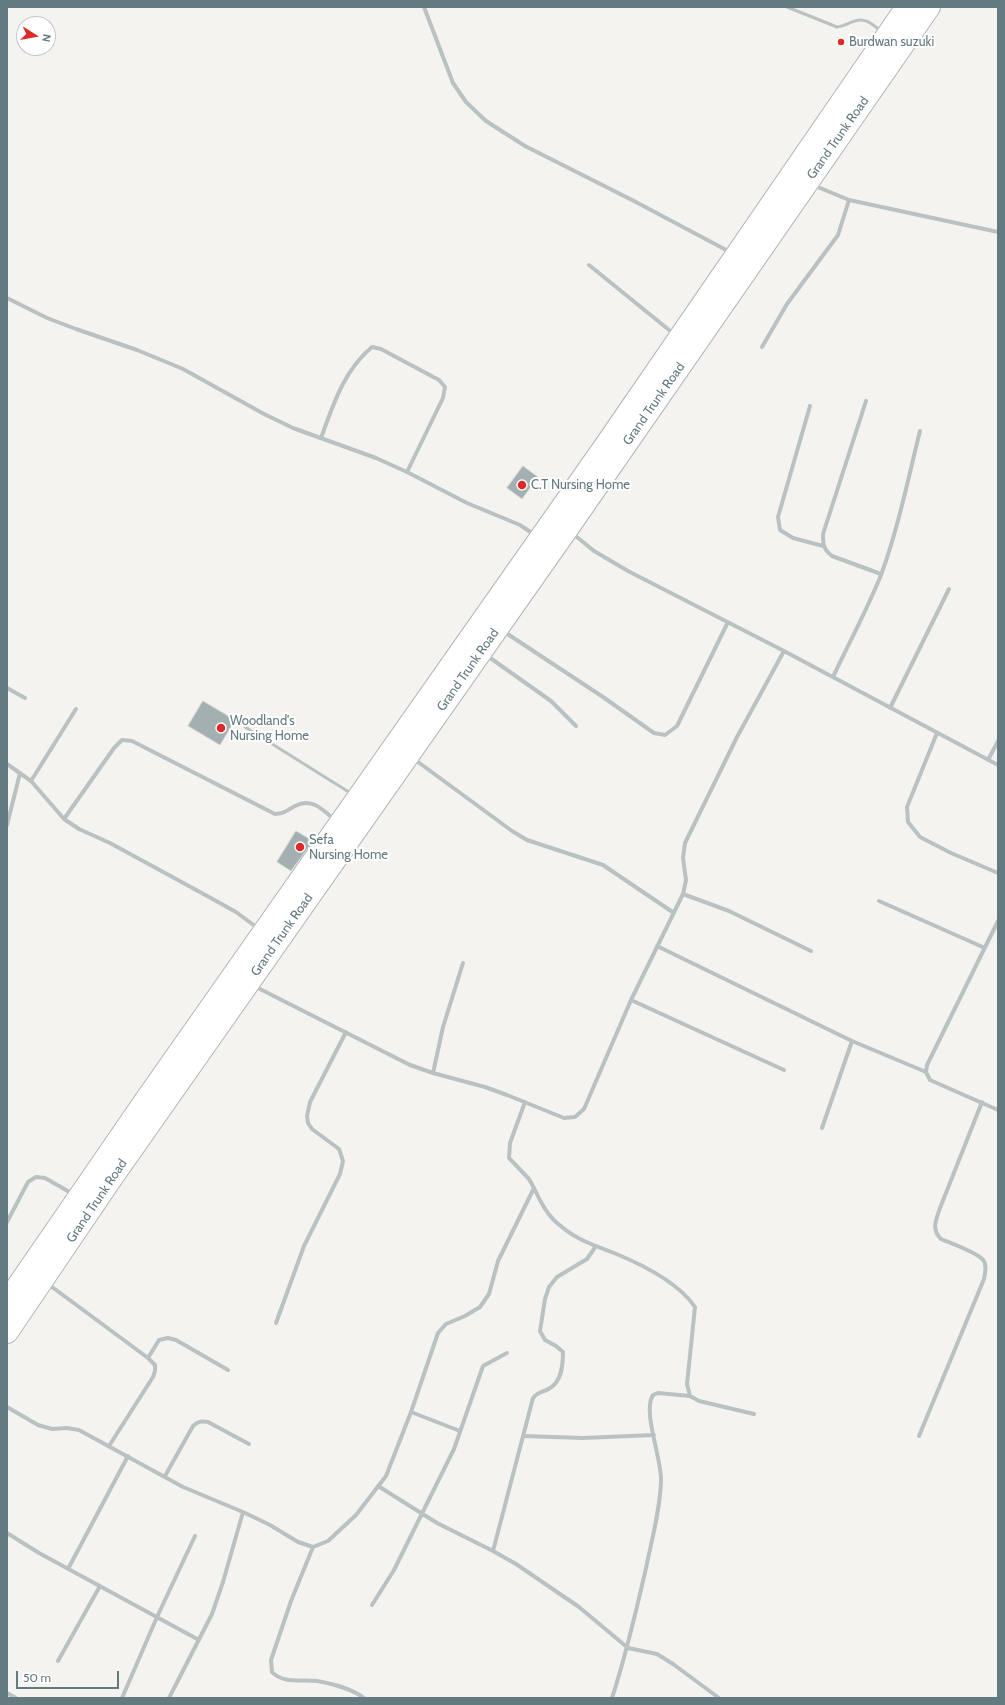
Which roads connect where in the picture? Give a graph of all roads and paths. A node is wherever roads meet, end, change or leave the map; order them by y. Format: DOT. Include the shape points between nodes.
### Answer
graph roads {
  1 [pos="424,7"];
  2 [pos="787,7"];
  3 [pos="907,7"];
  4 [pos="929,7"];
  5 [pos="888,36"];
  6 [pos="807,183"];
  7 [pos="849,200"];
  8 [pos="998,232"];
  9 [pos="736,256"];
  10 [pos="589,265"];
  11 [pos="7,298"];
  12 [pos="680,338"];
  13 [pos="762,347"];
  14 [pos="866,401"];
  15 [pos="810,406"];
  16 [pos="920,431"];
  17 [pos="321,438"];
  18 [pos="407,472"];
  19 [pos="567,529"];
  20 [pos="540,538"];
  21 [pos="823,546"];
  22 [pos="881,574"];
  23 [pos="949,588"];
  24 [pos="728,622"];
  25 [pos="498,628"];
  26 [pos="784,651"];
  27 [pos="481,652"];
  28 [pos="832,677"];
  29 [pos="7,688"];
  30 [pos="25,698"];
  31 [pos="890,708"];
  32 [pos="76,709"];
  33 [pos="576,726"];
  34 [pos="245,727"];
  35 [pos="937,733"];
  36 [pos="998,741"];
  37 [pos="409,755"];
  38 [pos="988,760"];
  39 [pos="7,764"];
  40 [pos="998,765"];
  41 [pos="20,773"];
  42 [pos="31,781"];
  43 [pos="358,798"];
  44 [pos="64,819"];
  45 [pos="340,824"];
  46 [pos="7,825"];
  47 [pos="998,873"];
  48 [pos="683,894"];
  49 [pos="879,901"];
  50 [pos="674,913"];
  51 [pos="998,921"];
  52 [pos="264,932"];
  53 [pos="657,946"];
  54 [pos="985,948"];
  55 [pos="811,951"];
  56 [pos="463,963"];
  57 [pos="248,983"];
  58 [pos="631,1000"];
  59 [pos="346,1032"];
  60 [pos="852,1042"];
  61 [pos="784,1070"];
  62 [pos="926,1072"];
  63 [pos="433,1073"];
  64 [pos="525,1102"];
  65 [pos="982,1102"];
  66 [pos="998,1110"];
  67 [pos="822,1128"];
  68 [pos="534,1188"];
  69 [pos="78,1198"];
  70 [pos="7,1222"];
  71 [pos="596,1246"];
  72 [pos="42,1280"];
  73 [pos="7,1302"];
  74 [pos="276,1323"];
  75 [pos="7,1332"];
  76 [pos="507,1354"];
  77 [pos="148,1358"];
  78 [pos="228,1370"];
  79 [pos="690,1396"];
  80 [pos="7,1407"];
  81 [pos="412,1412"];
  82 [pos="754,1414"];
  83 [pos="460,1431"];
  84 [pos="654,1435"];
  85 [pos="523,1436"];
  86 [pos="919,1436"];
  87 [pos="249,1444"];
  88 [pos="109,1446"];
  89 [pos="128,1456"];
  90 [pos="165,1476"];
  91 [pos="378,1486"];
  92 [pos="243,1512"];
  93 [pos="421,1514"];
  94 [pos="7,1533"];
  95 [pos="195,1536"];
  96 [pos="313,1547"];
  97 [pos="493,1551"];
  98 [pos="68,1568"];
  99 [pos="100,1586"];
  100 [pos="372,1605"];
  101 [pos="157,1617"];
  102 [pos="199,1640"];
  103 [pos="628,1648"];
  104 [pos="58,1661"];
  105 [pos="7,1693"];
  106 [pos="16,1698"];
  107 [pos="122,1698"];
  108 [pos="169,1698"];
  109 [pos="364,1698"];
  110 [pos="612,1698"];
  111 [pos="719,1698"];
  1 -- 9 [label="street" via="453,83 466,102 486,121 525,146"];
  2 -- 5 [label="lane" via="836,27 862,20"];
  3 -- 5 [label="main road, Grand Trunk Road"];
  4 -- 6 [label="main road, Grand Trunk Road"];
  5 -- 9 [label="main road, Grand Trunk Road"];
  6 -- 7 [label="street"];
  6 -- 19 [label="main road, Grand Trunk Road"];
  7 -- 8 [label="street"];
  7 -- 13 [label="street" via="838,235 790,299"];
  9 -- 12 [label="main road, Grand Trunk Road"];
  10 -- 12 [label="street"];
  11 -- 17 [label="street" via="54,321 183,369 264,414"];
  12 -- 20 [label="main road, Grand Trunk Road"];
  14 -- 21 [label="street" via="823,534"];
  15 -- 21 [label="street" via="778,517 780,530 793,538"];
  16 -- 22 [label="street"];
  17 -- 18 [label="street"];
  17 -- 18 [label="street" via="334,402 346,379 372,347 381,349 439,380 445,387 444,398"];
  18 -- 20 [label="street" via="467,503 520,525"];
  19 -- 24 [label="street" via="594,551 628,571"];
  19 -- 25 [label="main road, Grand Trunk Road"];
  20 -- 43 [label="main road, Grand Trunk Road"];
  21 -- 22 [label="street" via="832,556"];
  22 -- 28 [label="street" via="870,602"];
  23 -- 31 [label="street"];
  24 -- 25 [label="street" via="677,726 665,735 654,733"];
  24 -- 26 [label="street"];
  25 -- 27 [label="main road, Grand Trunk Road"];
  26 -- 28 [label="street"];
  26 -- 48 [label="street" via="737,737 685,843 683,858 686,880"];
  27 -- 33 [label="street" via="551,701"];
  27 -- 37 [label="main road, Grand Trunk Road"];
  28 -- 31 [label="street"];
  29 -- 30 [label="street"];
  31 -- 35 [label="street"];
  32 -- 42 [label="street"];
  34 -- 43 [label="lane"];
  35 -- 38 [label="street"];
  35 -- 47 [label="street" via="907,807 908,822 920,837"];
  36 -- 38 [label="street"];
  37 -- 50 [label="street" via="527,840 603,865"];
  37 -- 57 [label="main road, Grand Trunk Road"];
  38 -- 40 [label="street"];
  39 -- 41 [label="street"];
  41 -- 42 [label="street"];
  41 -- 46 [label="street"];
  42 -- 44 [label="street"];
  43 -- 45 [label="main road, Grand Trunk Road"];
  44 -- 45 [label="street" via="122,740 132,741 275,814 285,813 304,802 316,804"];
  44 -- 52 [label="street" via="236,912"];
  45 -- 52 [label="main road, Grand Trunk Road"];
  48 -- 50 [label="street"];
  48 -- 55 [label="street" via="729,911"];
  49 -- 54 [label="street"];
  50 -- 53 [label="street"];
  51 -- 54 [label="street"];
  52 -- 69 [label="main road, Grand Trunk Road"];
  53 -- 58 [label="street"];
  53 -- 60 [label="street"];
  54 -- 62 [label="street" via="927,1065"];
  56 -- 63 [label="street" via="443,1026"];
  57 -- 59 [label="street"];
  57 -- 72 [label="main road, Grand Trunk Road"];
  58 -- 61 [label="street"];
  58 -- 64 [label="street" via="584,1109 575,1117 564,1118"];
  59 -- 63 [label="street"];
  59 -- 74 [label="street" via="310,1102 306,1116 312,1129 339,1149 343,1161 340,1174 304,1246"];
  60 -- 62 [label="street"];
  60 -- 67 [label="street"];
  62 -- 65 [label="street" via="930,1080"];
  63 -- 64 [label="street" via="485,1087"];
  64 -- 68 [label="street" via="510,1143 508,1158 529,1179"];
  65 -- 66 [label="street"];
  65 -- 86 [label="street" via="935,1221 935,1229 941,1239 984,1261 984,1280"];
  68 -- 71 [label="street" via="544,1209 561,1227"];
  68 -- 81 [label="street" via="498,1261 489,1294 480,1307 446,1324 438,1334"];
  69 -- 70 [label="street" via="45,1178 36,1177 28,1182"];
  69 -- 73 [label="main road, Grand Trunk Road"];
  71 -- 79 [label="street" via="658,1275 688,1297 695,1307 687,1384"];
  71 -- 85 [label="street" via="586,1259 557,1277 549,1287 540,1331 545,1340 563,1352 563,1365 557,1382 533,1398"];
  72 -- 75 [label="main road, Grand Trunk Road"];
  72 -- 77 [label="street"];
  76 -- 83 [label="street" via="483,1366"];
  77 -- 78 [label="street" via="159,1340 168,1338"];
  77 -- 88 [label="street" via="155,1365 153,1377"];
  79 -- 82 [label="street" via="699,1401"];
  79 -- 84 [label="street" via="658,1393 653,1395 649,1400 649,1412"];
  80 -- 88 [label="street" via="38,1425 52,1429 79,1430"];
  81 -- 83 [label="street"];
  81 -- 91 [label="street" via="386,1476"];
  83 -- 93 [label="street" via="454,1449"];
  84 -- 85 [label="street" via="583,1438"];
  84 -- 103 [label="street" via="662,1470 661,1497"];
  85 -- 97 [label="street"];
  87 -- 90 [label="street" via="208,1422 196,1423"];
  88 -- 89 [label="street"];
  89 -- 90 [label="street"];
  89 -- 98 [label="street"];
  90 -- 92 [label="street" via="183,1487"];
  91 -- 93 [label="street"];
  91 -- 96 [label="street" via="356,1516 328,1541"];
  92 -- 96 [label="street" via="298,1542"];
  92 -- 102 [label="street" via="223,1582 212,1614"];
  93 -- 97 [label="street"];
  93 -- 100 [label="street" via="385,1586"];
  94 -- 98 [label="street"];
  95 -- 101 [label="street"];
  96 -- 109 [label="street" via="271,1660 272,1672 282,1679 335,1685 355,1691"];
  97 -- 103 [label="street" via="574,1603"];
  98 -- 99 [label="street"];
  99 -- 101 [label="street"];
  99 -- 104 [label="street"];
  101 -- 102 [label="street"];
  101 -- 107 [label="street"];
  102 -- 108 [label="street"];
  103 -- 110 [label="street"];
  103 -- 111 [label="street" via="657,1654"];
  105 -- 106 [label="street"];
}
